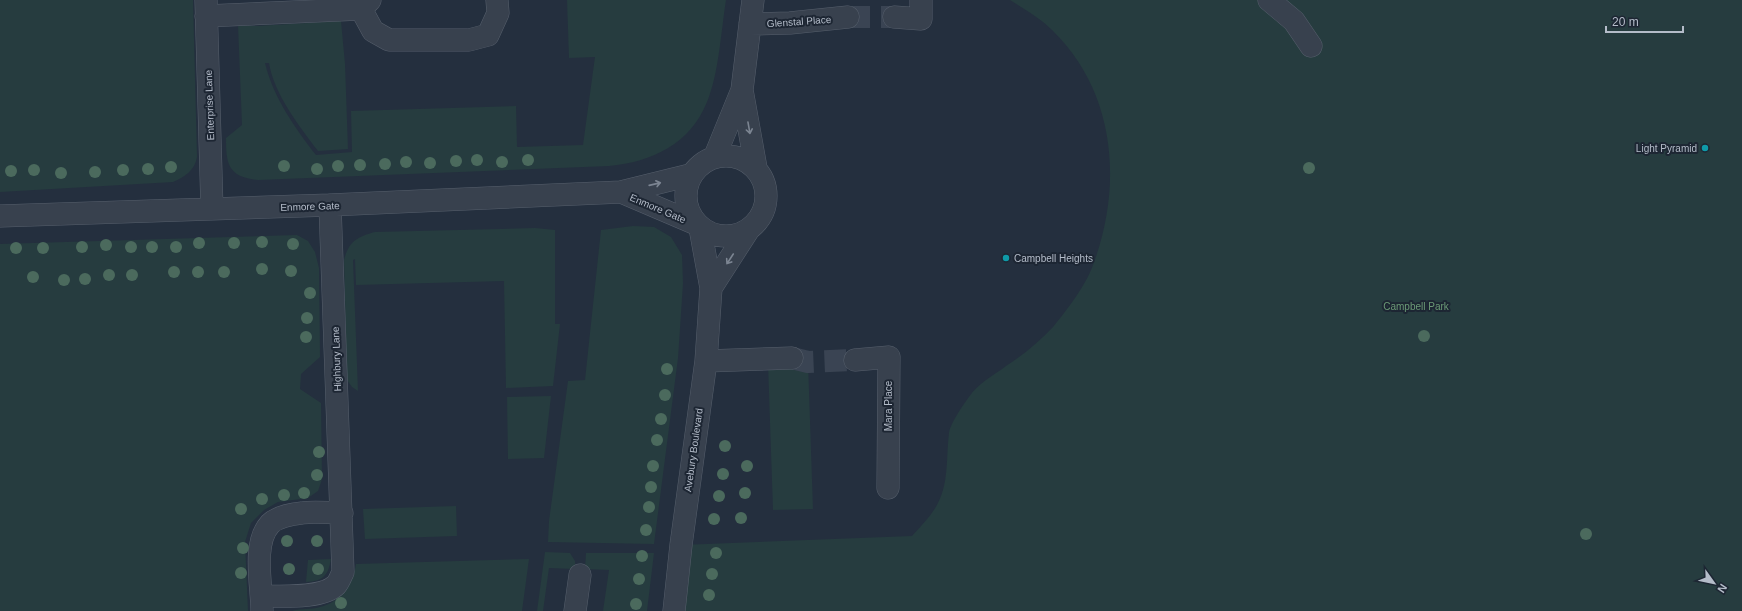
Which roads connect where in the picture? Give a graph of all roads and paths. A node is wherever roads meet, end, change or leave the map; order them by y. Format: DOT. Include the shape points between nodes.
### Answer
graph roads {
  1 [pos="497,0"];
  2 [pos="753,0"];
  3 [pos="921,0"];
  4 [pos="1269,0"];
  5 [pos="366,5"];
  6 [pos="206,8"];
  7 [pos="848,17"];
  8 [pos="894,17"];
  9 [pos="750,24"];
  10 [pos="1312,46"];
  11 [pos="742,90"];
  12 [pos="715,156"];
  13 [pos="756,168"];
  14 [pos="690,175"];
  15 [pos="621,192"];
  16 [pos="330,205"];
  17 [pos="212,209"];
  18 [pos="0,216"];
  19 [pos="698,226"];
  20 [pos="749,229"];
  21 [pos="711,288"];
  22 [pos="792,358"];
  23 [pos="855,360"];
  24 [pos="706,361"];
  25 [pos="888,488"];
  26 [pos="342,513"];
  27 [pos="580,575"];
  28 [pos="262,603"];
  29 [pos="574,611"];
  30 [pos="674,611"];
  1 -- 5 [label="street" via="498,13 488,34 469,40 389,40 373,31"];
  2 -- 9 [label="street"];
  3 -- 8 [label="street" via="921,19"];
  4 -- 10 [label="street" via="1294,21"];
  5 -- 6 [label="street"];
  6 -- 17 [label="street, Enterprise Lane"];
  7 -- 9 [label="street, Glenstal Place"];
  9 -- 11 [label="street"];
  11 -- 12 [label="street"];
  11 -- 13 [label="street, one-way"];
  12 -- 13 [label="street" via="737,156"];
  12 -- 14 [label="street" via="706,160"];
  13 -- 20 [label="street" via="763,180 765,207 759,220"];
  15 -- 14 [label="street, Enmore Gate, one-way"];
  14 -- 19 [label="street" via="685,200 689,213"];
  15 -- 16 [label="street, Enmore Gate"];
  15 -- 19 [label="street, Enmore Gate"];
  16 -- 17 [label="street, Enmore Gate"];
  16 -- 26 [label="street, Highbury Lane"];
  17 -- 18 [label="street, Enmore Gate"];
  19 -- 20 [label="street" via="711,234 724,236 737,235"];
  19 -- 21 [label="street, Avebury Boulevard"];
  20 -- 21 [label="street, Avebury Boulevard, one-way"];
  21 -- 24 [label="street, Avebury Boulevard"];
  22 -- 24 [label="street"];
  23 -- 25 [label="street, Mara Place" via="888,357"];
  24 -- 30 [label="street, Avebury Boulevard"];
  26 -- 28 [label="street, Highbury Lane" via="343,572 336,585 325,592"];
  26 -- 28 [label="street, Highbury Lane" via="302,512 270,524 262,539 260,552"];
  27 -- 29 [label="street"];
}
